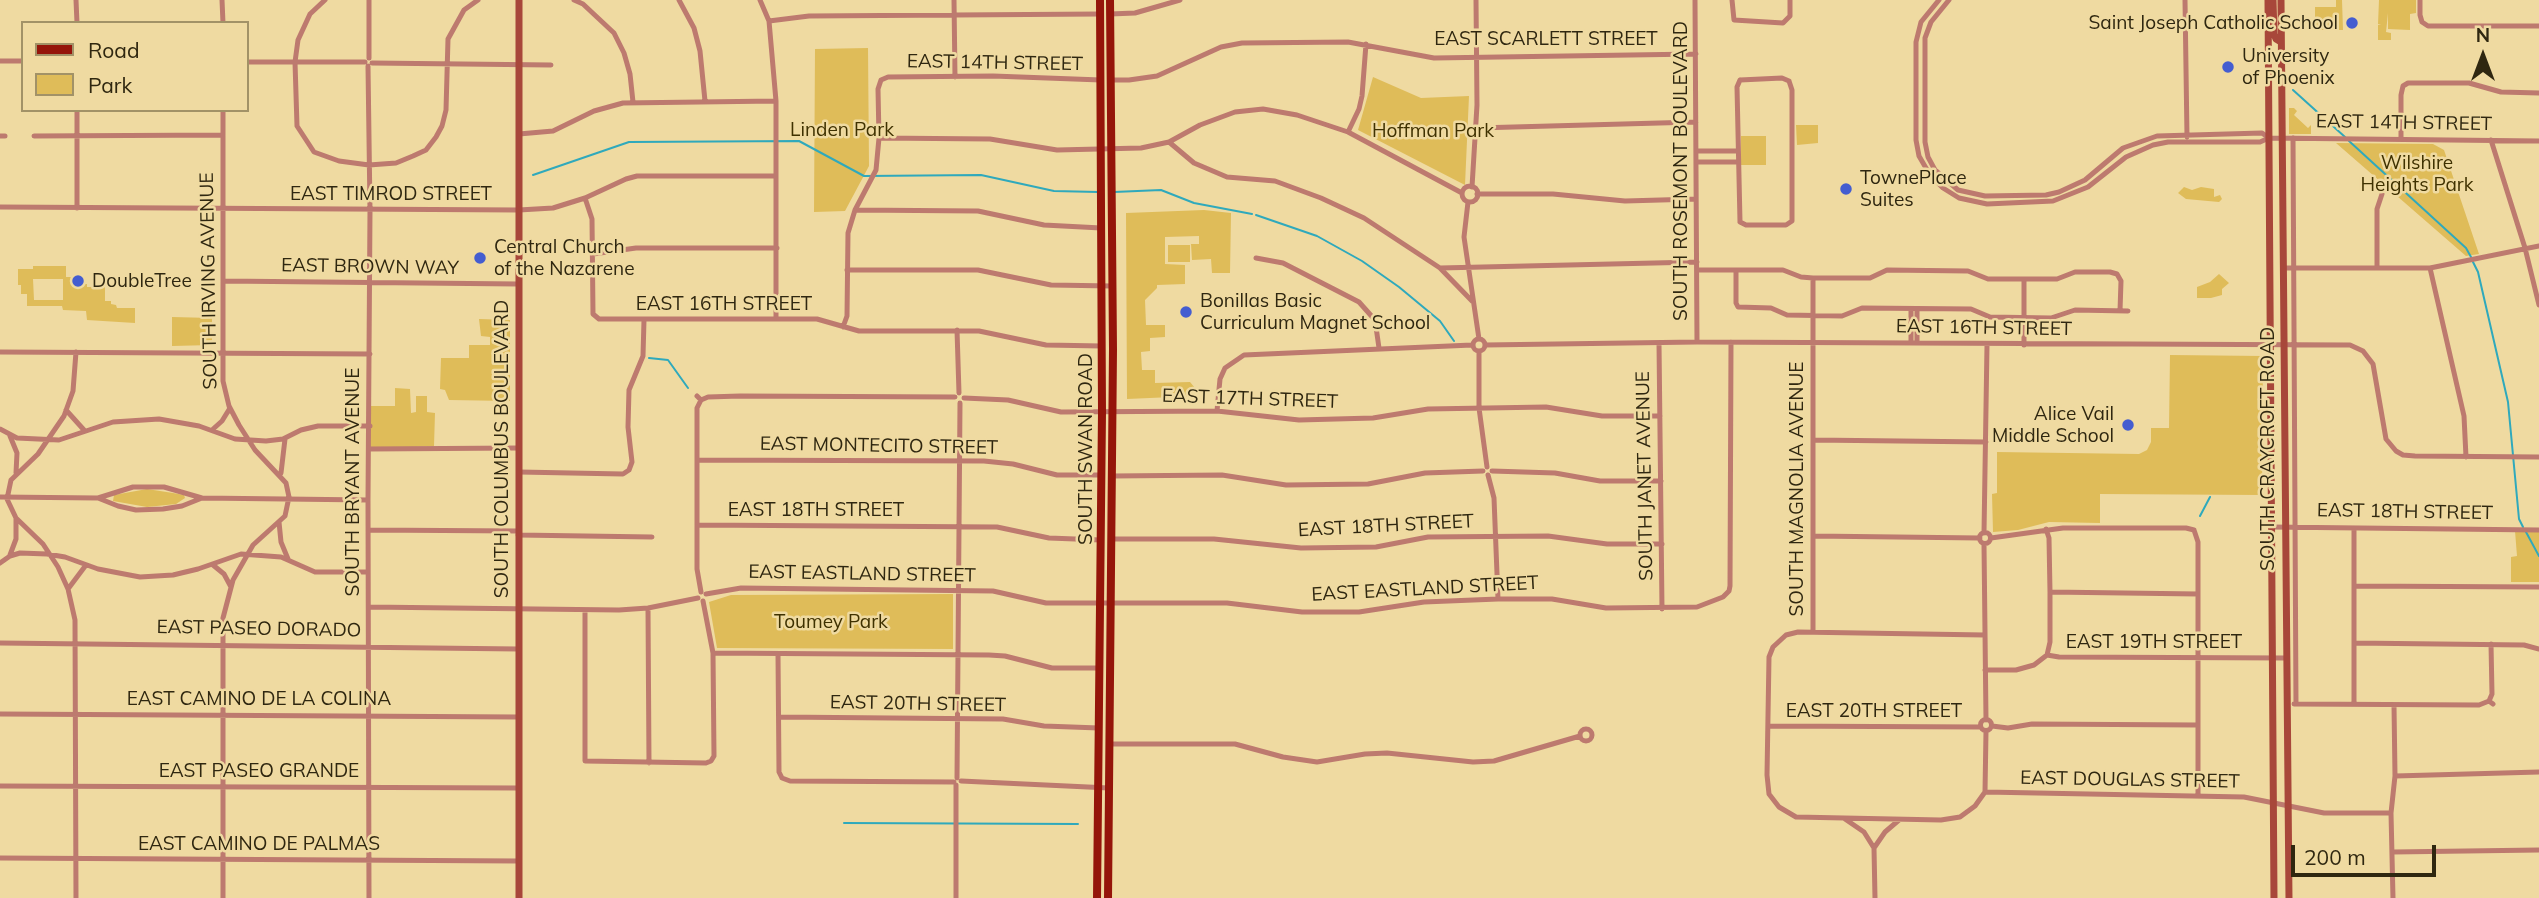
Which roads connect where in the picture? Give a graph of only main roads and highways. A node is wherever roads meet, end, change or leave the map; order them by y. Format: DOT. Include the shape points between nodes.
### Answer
graph roads {
  1 [pos="519,0"];
  2 [pos="1100,0"];
  3 [pos="1110,0"];
  4 [pos="2270,0"];
  5 [pos="2281,0"];
  6 [pos="2281,42"];
  7 [pos="1106,80"];
  8 [pos="1107,412"];
  9 [pos="519,898"];
  10 [pos="1097,898"];
  11 [pos="1108,898"];
  12 [pos="2274,898"];
  13 [pos="2288,898"];
  1 -- 9 [label="main road, SOUTH COLUMBUS BOULEVARD"];
  2 -- 7 [label="main road, SOUTH SWAN ROAD"];
  3 -- 7 [label="main road, SOUTH SWAN ROAD"];
  4 -- 6 [label="main road" via="2274,34"];
  4 -- 12 [label="main road, SOUTH CRAYCROFT ROAD"];
  5 -- 6 [label="main road, SOUTH CRAYCROFT ROAD"];
  6 -- 13 [label="main road, SOUTH CRAYCROFT ROAD"];
  7 -- 8 [label="main road, SOUTH SWAN ROAD" via="1101,228"];
  7 -- 8 [label="main road, SOUTH SWAN ROAD" via="1112,149"];
  8 -- 10 [label="main road, SOUTH SWAN ROAD" via="1101,475"];
  8 -- 11 [label="main road, SOUTH SWAN ROAD" via="1112,477"];
}
